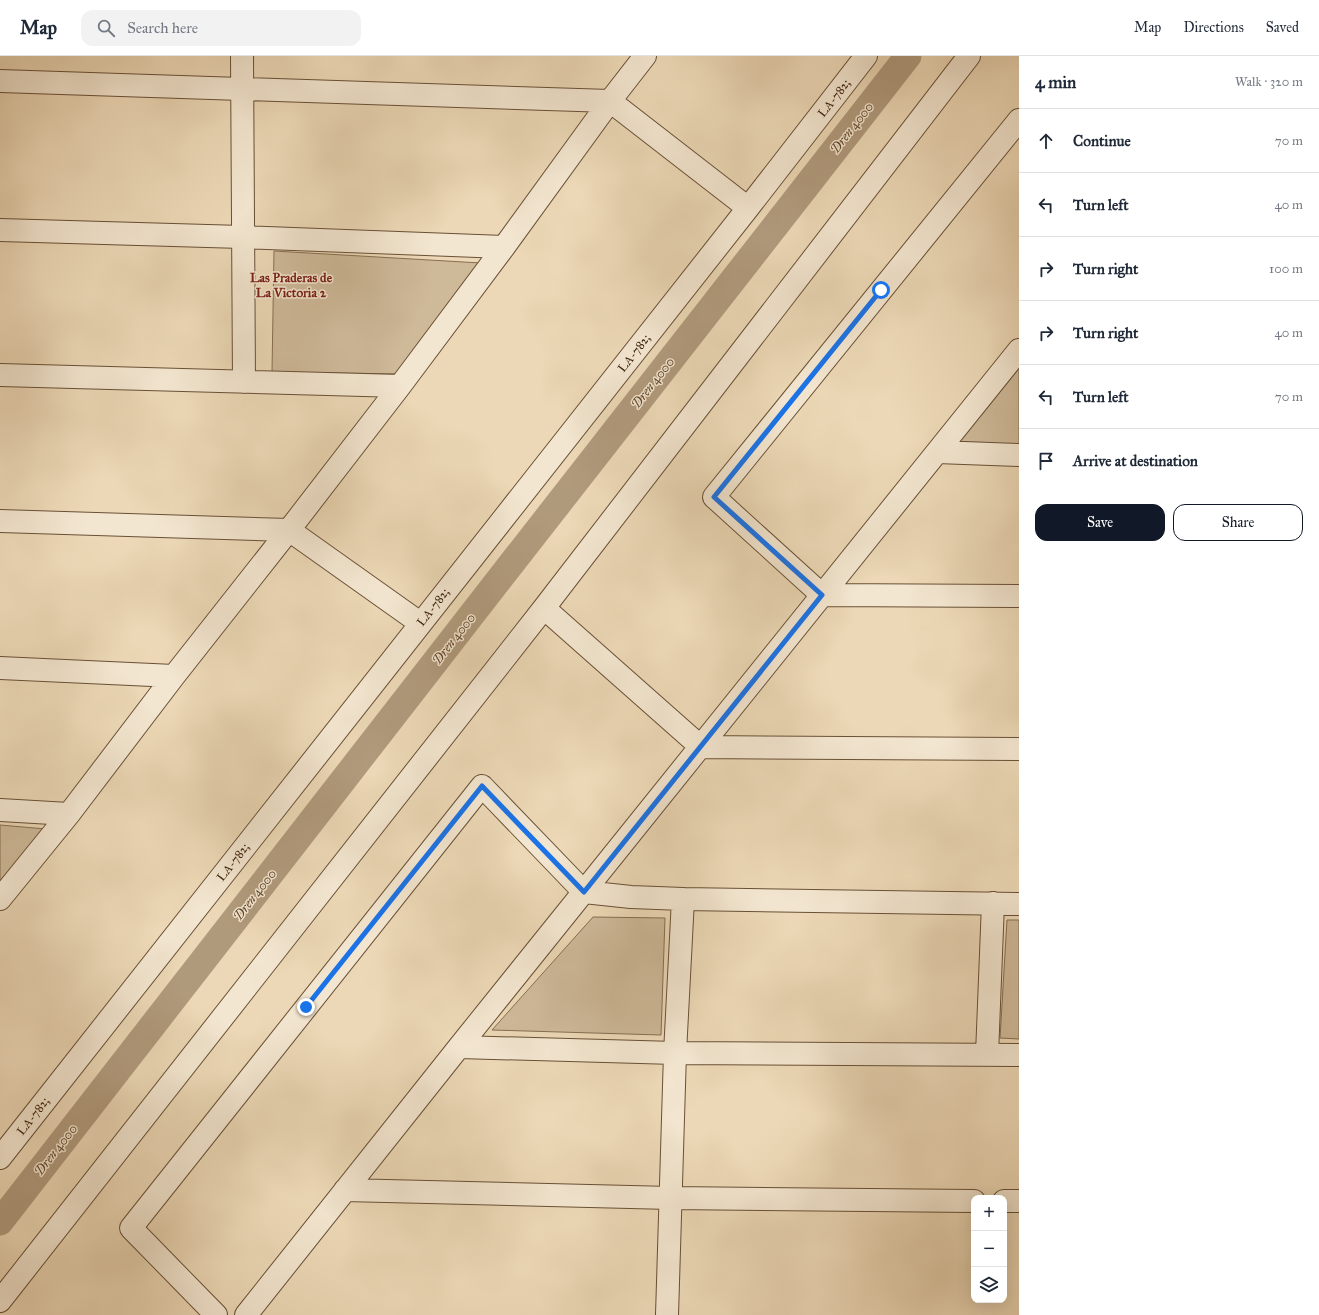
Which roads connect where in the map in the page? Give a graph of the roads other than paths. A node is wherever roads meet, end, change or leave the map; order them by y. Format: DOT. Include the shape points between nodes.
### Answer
graph roads {
  1 [pos="242,56"];
  2 [pos="645,56"];
  3 [pos="866,56"];
  4 [pos="969,56"];
  5 [pos="0,81"];
  6 [pos="242,88"];
  7 [pos="610,101"];
  8 [pos="1019,120"];
  9 [pos="748,208"];
  10 [pos="0,230"];
  11 [pos="242,236"];
  12 [pos="504,247"];
  13 [pos="1019,350"];
  14 [pos="0,375"];
  15 [pos="244,382"];
  16 [pos="400,386"];
  17 [pos="937,452"];
  18 [pos="1019,455"];
  19 [pos="0,521"];
  20 [pos="289,530"];
  21 [pos="822,595"];
  22 [pos="1019,596"];
  23 [pos="544,608"];
  24 [pos="420,624"];
  25 [pos="0,668"];
  26 [pos="174,676"];
  27 [pos="701,747"];
  28 [pos="1019,749"];
  29 [pos="0,810"];
  30 [pos="69,814"];
  31 [pos="584,892"];
  32 [pos="0,898"];
  33 [pos="683,899"];
  34 [pos="992,903"];
  35 [pos="1019,904"];
  36 [pos="459,1048"];
  37 [pos="675,1053"];
  38 [pos="987,1055"];
  39 [pos="1019,1055"];
  40 [pos="0,1158"];
  41 [pos="345,1190"];
  42 [pos="671,1198"];
  43 [pos="971,1201"];
  44 [pos="1007,1201"];
  45 [pos="1019,1201"];
  46 [pos="0,1301"];
  47 [pos="216,1315"];
  48 [pos="246,1315"];
  49 [pos="667,1315"];
  1 -- 6 [label="street"];
  2 -- 7 [label="street"];
  3 -- 9 [label="street, LA-782;"];
  4 -- 23 [label="street"];
  5 -- 6 [label="street"];
  6 -- 7 [label="street"];
  6 -- 11 [label="street"];
  7 -- 9 [label="street"];
  7 -- 12 [label="street"];
  8 -- 21 [label="street" via="714,497"];
  9 -- 24 [label="street, LA-782;"];
  10 -- 11 [label="street"];
  11 -- 12 [label="street"];
  11 -- 15 [label="street"];
  12 -- 16 [label="street"];
  13 -- 17 [label="street"];
  14 -- 15 [label="street"];
  15 -- 16 [label="street"];
  16 -- 20 [label="street"];
  17 -- 18 [label="street"];
  17 -- 21 [label="street"];
  19 -- 20 [label="street"];
  20 -- 24 [label="street"];
  20 -- 26 [label="street"];
  21 -- 22 [label="street"];
  21 -- 27 [label="street"];
  23 -- 27 [label="street"];
  23 -- 46 [label="street"];
  24 -- 40 [label="street, LA-782;"];
  25 -- 26 [label="street"];
  26 -- 30 [label="street"];
  27 -- 28 [label="street"];
  27 -- 31 [label="street"];
  29 -- 30 [label="street"];
  30 -- 32 [label="street"];
  31 -- 33 [label="street"];
  31 -- 36 [label="street"];
  31 -- 47 [label="street" via="482,786 131,1228"];
  33 -- 34 [label="street"];
  33 -- 37 [label="street"];
  34 -- 35 [label="street"];
  34 -- 38 [label="street"];
  36 -- 37 [label="street"];
  36 -- 41 [label="street"];
  37 -- 38 [label="street"];
  37 -- 42 [label="street"];
  38 -- 39 [label="street"];
  41 -- 42 [label="street"];
  41 -- 48 [label="street"];
  42 -- 43 [label="street"];
  42 -- 49 [label="street"];
  44 -- 45 [label="street"];
}
